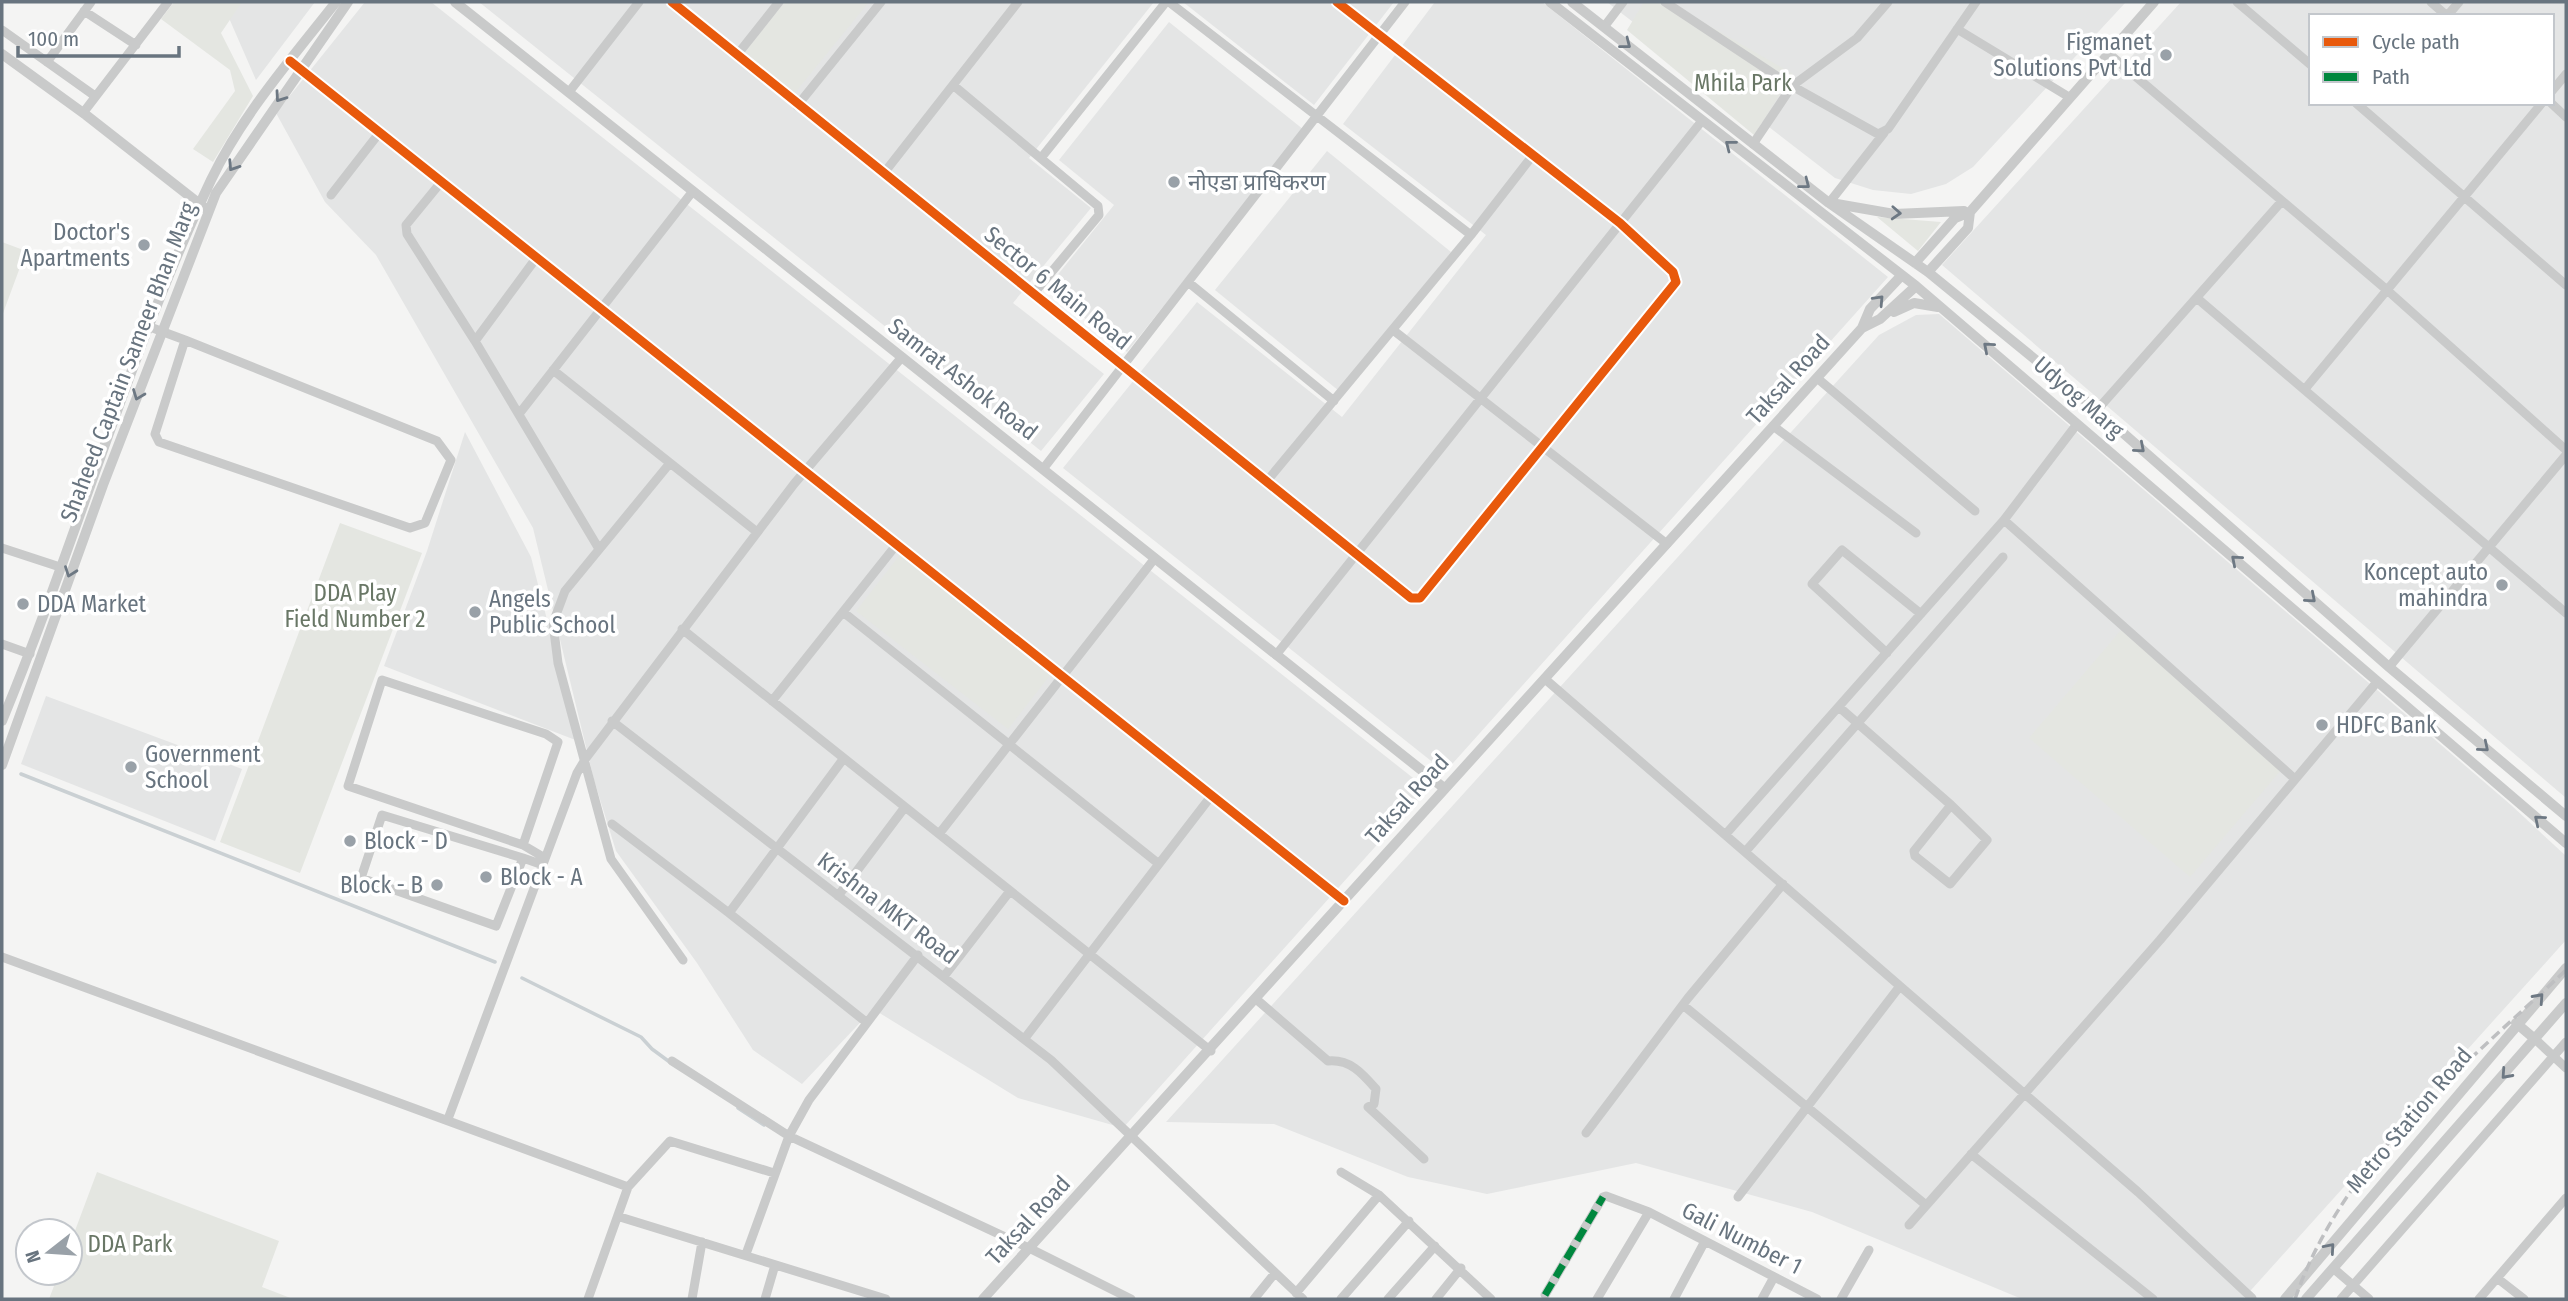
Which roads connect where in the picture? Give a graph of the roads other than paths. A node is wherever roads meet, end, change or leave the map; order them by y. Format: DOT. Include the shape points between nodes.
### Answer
graph roads {
  1 [pos="91,2"];
  2 [pos="168,2"];
  3 [pos="335,2"];
  4 [pos="348,2"];
  5 [pos="455,2"];
  6 [pos="639,2"];
  7 [pos="672,2"];
  8 [pos="779,2"];
  9 [pos="881,2"];
  10 [pos="1018,2"];
  11 [pos="1167,2"];
  12 [pos="1337,2"];
  13 [pos="1405,2"];
  14 [pos="1550,2"];
  15 [pos="1572,2"];
  16 [pos="1623,2"];
  17 [pos="1665,2"];
  18 [pos="1888,2"];
  19 [pos="1976,2"];
  20 [pos="2154,2"];
  21 [pos="2237,2"];
  22 [pos="2431,2"];
  23 [pos="84,11"];
  24 [pos="2445,14"];
  25 [pos="1604,27"];
  26 [pos="1957,29"];
  27 [pos="2,30"];
  28 [pos="1380,35"];
  29 [pos="136,46"];
  30 [pos="2108,53"];
  31 [pos="2,54"];
  32 [pos="737,55"];
  33 [pos="290,61"];
  34 [pos="47,62"];
  35 [pos="2309,63"];
  36 [pos="300,68"];
  37 [pos="2566,74"];
  38 [pos="953,85"];
  39 [pos="1792,86"];
  40 [pos="2554,89"];
  41 [pos="569,92"];
  42 [pos="96,96"];
  43 [pos="2069,97"];
  44 [pos="2358,105"];
  45 [pos="2540,105"];
  46 [pos="2552,105"];
  47 [pos="797,106"];
  48 [pos="83,113"];
  49 [pos="1317,116"];
  50 [pos="2566,117"];
  51 [pos="1701,122"];
  52 [pos="380,132"];
  53 [pos="1884,133"];
  54 [pos="1753,144"];
  55 [pos="1532,155"];
  56 [pos="1041,158"];
  57 [pos="884,173"];
  58 [pos="442,181"];
  59 [pos="693,191"];
  60 [pos="331,195"];
  61 [pos="2465,197"];
  62 [pos="2282,201"];
  63 [pos="1829,203"];
  64 [pos="205,208"];
  65 [pos="1970,212"];
  66 [pos="1620,223"];
  67 [pos="1471,235"];
  68 [pos="537,257"];
  69 [pos="1915,263"];
  70 [pos="1928,272"];
  71 [pos="1901,276"];
  72 [pos="1188,282"];
  73 [pos="2566,285"];
  74 [pos="1916,286"];
  75 [pos="2387,290"];
  76 [pos="1034,293"];
  77 [pos="2198,299"];
  78 [pos="601,308"];
  79 [pos="1944,309"];
  80 [pos="1880,319"];
  81 [pos="150,327"];
  82 [pos="1862,328"];
  83 [pos="1393,330"];
  84 [pos="162,331"];
  85 [pos="185,340"];
  86 [pos="475,341"];
  87 [pos="902,357"];
  88 [pos="1124,365"];
  89 [pos="553,370"];
  90 [pos="1816,378"];
  91 [pos="2305,389"];
  92 [pos="1480,398"];
  93 [pos="1334,401"];
  94 [pos="2097,410"];
  95 [pos="519,414"];
  96 [pos="2077,424"];
  97 [pos="1773,426"];
  98 [pos="1543,447"];
  99 [pos="2566,453"];
  100 [pos="670,463"];
  101 [pos="1043,469"];
  102 [pos="805,471"];
  103 [pos="1267,481"];
  104 [pos="97,483"];
  105 [pos="1975,511"];
  106 [pos="2004,520"];
  107 [pos="757,532"];
  108 [pos="1916,533"];
  109 [pos="897,544"];
  110 [pos="1667,544"];
  111 [pos="2488,546"];
  112 [pos="2,548"];
  113 [pos="599,549"];
  114 [pos="1357,554"];
  115 [pos="2003,557"];
  116 [pos="1155,558"];
  117 [pos="61,568"];
  118 [pos="844,612"];
  119 [pos="2566,613"];
  120 [pos="1921,614"];
  121 [pos="682,629"];
  122 [pos="2,645"];
  123 [pos="1887,653"];
  124 [pos="30,654"];
  125 [pos="1276,655"];
  126 [pos="2389,667"];
  127 [pos="1062,676"];
  128 [pos="1545,679"];
  129 [pos="2377,682"];
  130 [pos="772,701"];
  131 [pos="1839,707"];
  132 [pos="2,721"];
  133 [pos="611,721"];
  134 [pos="1856,724"];
  135 [pos="1009,745"];
  136 [pos="586,758"];
  137 [pos="844,758"];
  138 [pos="2,765"];
  139 [pos="2295,779"];
  140 [pos="1444,788"];
  141 [pos="1212,795"];
  142 [pos="1951,805"];
  143 [pos="905,807"];
  144 [pos="2566,816"];
  145 [pos="612,824"];
  146 [pos="939,834"];
  147 [pos="1725,835"];
  148 [pos="2566,843"];
  149 [pos="523,845"];
  150 [pos="778,848"];
  151 [pos="1745,852"];
  152 [pos="523,858"];
  153 [pos="544,861"];
  154 [pos="1158,864"];
  155 [pos="1783,884"];
  156 [pos="1010,891"];
  157 [pos="838,896"];
  158 [pos="1344,901"];
  159 [pos="729,913"];
  160 [pos="1088,953"];
  161 [pos="918,955"];
  162 [pos="2,957"];
  163 [pos="683,960"];
  164 [pos="2566,968"];
  165 [pos="945,975"];
  166 [pos="1900,986"];
  167 [pos="1256,999"];
  168 [pos="2566,1003"];
  169 [pos="1683,1005"];
  170 [pos="866,1022"];
  171 [pos="2516,1023"];
  172 [pos="1025,1038"];
  173 [pos="2536,1041"];
  174 [pos="2566,1042"];
  175 [pos="1211,1051"];
  176 [pos="2553,1057"];
  177 [pos="672,1061"];
  178 [pos="2566,1068"];
  179 [pos="2023,1093"];
  180 [pos="1807,1107"];
  181 [pos="448,1119"];
  182 [pos="1586,1133"];
  183 [pos="789,1136"];
  184 [pos="1133,1137"];
  185 [pos="1971,1154"];
  186 [pos="1424,1159"];
  187 [pos="1341,1172"];
  188 [pos="774,1173"];
  189 [pos="628,1187"];
  190 [pos="1379,1195"];
  191 [pos="1738,1196"];
  192 [pos="2566,1198"];
  193 [pos="1926,1205"];
  194 [pos="1649,1212"];
  195 [pos="620,1217"];
  196 [pos="1409,1221"];
  197 [pos="1909,1225"];
  198 [pos="1705,1241"];
  199 [pos="702,1242"];
  200 [pos="1435,1246"];
  201 [pos="1031,1249"];
  202 [pos="1868,1250"];
  203 [pos="746,1254"];
  204 [pos="775,1265"];
  205 [pos="1461,1268"];
  206 [pos="2333,1268"];
  207 [pos="1275,1273"];
  208 [pos="1774,1277"];
  209 [pos="2497,1278"];
  210 [pos="2353,1286"];
  211 [pos="1545,1295"];
  212 [pos="1299,1296"];
  213 [pos="1487,1298"];
  214 [pos="588,1299"];
  215 [pos="694,1299"];
  216 [pos="765,1299"];
  217 [pos="886,1299"];
  218 [pos="983,1299"];
  219 [pos="1131,1299"];
  220 [pos="1254,1299"];
  221 [pos="1341,1299"];
  222 [pos="1388,1299"];
  223 [pos="1436,1299"];
  224 [pos="1597,1299"];
  225 [pos="1674,1299"];
  226 [pos="1762,1299"];
  227 [pos="1818,1299"];
  228 [pos="1840,1299"];
  229 [pos="2153,1299"];
  230 [pos="2254,1299"];
  231 [pos="2285,1299"];
  232 [pos="2306,1299"];
  233 [pos="2341,1299"];
  234 [pos="2369,1299"];
  235 [pos="2479,1299"];
  236 [pos="2524,1299"];
  1 -- 23 [label="street"];
  2 -- 29 [label="street"];
  3 -- 33 [label="street, Shaheed Captain Sameer Bhan Marg"];
  4 -- 36 [label="street, Shaheed Captain Sameer Bhan Marg"];
  5 -- 41 [label="street, Samrat Ashok Road"];
  6 -- 41 [label="street"];
  7 -- 32 [label="street, Sector 6 Main Road"];
  8 -- 32 [label="street"];
  9 -- 47 [label="street"];
  10 -- 38 [label="street"];
  11 -- 49 [label="street"];
  11 -- 56 [label="street"];
  12 -- 28 [label="street"];
  13 -- 28 [label="street"];
  14 -- 51 [label="street, Udyog Marg"];
  15 -- 25 [label="street, Udyog Marg"];
  16 -- 25 [label="street"];
  17 -- 39 [label="street"];
  18 -- 39 [label="street" via="1857,38"];
  19 -- 26 [label="street"];
  20 -- 30 [label="street"];
  21 -- 35 [label="street"];
  22 -- 24 [label="street"];
  23 -- 29 [label="street"];
  23 -- 34 [label="street"];
  25 -- 54 [label="street, Udyog Marg, one-way"];
  26 -- 43 [label="street"];
  26 -- 53 [label="street"];
  27 -- 34 [label="street"];
  28 -- 49 [label="street"];
  28 -- 55 [label="street"];
  29 -- 42 [label="street"];
  30 -- 43 [label="street"];
  30 -- 62 [label="street"];
  31 -- 48 [label="street"];
  32 -- 47 [label="street, Sector 6 Main Road"];
  33 -- 36 [label="street"];
  33 -- 64 [label="street, Shaheed Captain Sameer Bhan Marg" via="250,114 212,179"];
  34 -- 42 [label="street"];
  36 -- 52 [label="street"];
  36 -- 64 [label="street, Shaheed Captain Sameer Bhan Marg, one-way"];
  37 -- 40 [label="street"];
  38 -- 56 [label="street"];
  38 -- 57 [label="street"];
  39 -- 53 [label="street" via="1871,133"];
  39 -- 54 [label="street"];
  41 -- 59 [label="street, Samrat Ashok Road"];
  42 -- 48 [label="street"];
  43 -- 65 [label="street"];
  44 -- 61 [label="street"];
  45 -- 61 [label="street"];
  46 -- 50 [label="street"];
  47 -- 57 [label="street, Sector 6 Main Road"];
  48 -- 64 [label="street"];
  49 -- 67 [label="street"];
  49 -- 72 [label="street"];
  51 -- 66 [label="street"];
  71 -- 51 [label="street, Udyog Marg, one-way"];
  52 -- 58 [label="street"];
  52 -- 60 [label="street"];
  53 -- 63 [label="street"];
  54 -- 63 [label="street, Udyog Marg, one-way"];
  55 -- 66 [label="street"];
  55 -- 67 [label="street"];
  56 -- 76 [label="street" via="1097,202 1099,211"];
  57 -- 76 [label="street, Sector 6 Main Road"];
  58 -- 68 [label="street"];
  58 -- 86 [label="street" via="406,230"];
  59 -- 78 [label="street"];
  59 -- 87 [label="street, Samrat Ashok Road"];
  61 -- 73 [label="street"];
  61 -- 75 [label="street"];
  62 -- 75 [label="street"];
  62 -- 77 [label="street"];
  63 -- 65 [label="street, one-way" via="1894,214"];
  63 -- 69 [label="street, Udyog Marg"];
  64 -- 81 [label="street, Shaheed Captain Sameer Bhan Marg"];
  64 -- 84 [label="street, Shaheed Captain Sameer Bhan Marg"];
  65 -- 69 [label="street" via="1955,218"];
  65 -- 70 [label="street" via="1968,228"];
  66 -- 92 [label="street"];
  66 -- 98 [label="street" via="1673,272 1674,288"];
  67 -- 83 [label="street"];
  68 -- 78 [label="street"];
  68 -- 86 [label="street"];
  69 -- 70 [label="street, Udyog Marg"];
  70 -- 94 [label="street, Udyog Marg"];
  71 -- 74 [label="street, Udyog Marg"];
  82 -- 71 [label="street, Taksal Road, one-way" via="1870,309"];
  72 -- 88 [label="street"];
  72 -- 93 [label="street"];
  74 -- 79 [label="street, Udyog Marg"];
  74 -- 80 [label="street, Taksal Road"];
  75 -- 91 [label="street"];
  75 -- 99 [label="street"];
  76 -- 88 [label="street, Sector 6 Main Road"];
  77 -- 91 [label="street"];
  77 -- 94 [label="street"];
  78 -- 89 [label="street"];
  78 -- 102 [label="street"];
  79 -- 80 [label="street" via="1914,303"];
  96 -- 79 [label="street, Udyog Marg, one-way"];
  80 -- 82 [label="street, Taksal Road"];
  81 -- 84 [label="street"];
  81 -- 104 [label="street, Shaheed Captain Sameer Bhan Marg"];
  82 -- 90 [label="street, Taksal Road"];
  83 -- 92 [label="street"];
  83 -- 93 [label="street"];
  84 -- 85 [label="street"];
  84 -- 104 [label="street, Shaheed Captain Sameer Bhan Marg, one-way"];
  85 -- 85 [label="street" via="437,441 451,460 425,523 410,528 159,442 155,434"];
  86 -- 95 [label="street"];
  87 -- 101 [label="street, Samrat Ashok Road"];
  87 -- 102 [label="street"];
  88 -- 101 [label="street"];
  88 -- 103 [label="street, Sector 6 Main Road"];
  89 -- 95 [label="street"];
  89 -- 100 [label="street"];
  90 -- 97 [label="street, Taksal Road"];
  90 -- 105 [label="street"];
  91 -- 111 [label="street"];
  92 -- 98 [label="street"];
  92 -- 114 [label="street"];
  93 -- 103 [label="street"];
  94 -- 126 [label="street, Udyog Marg, one-way"];
  95 -- 113 [label="street"];
  96 -- 106 [label="street"];
  129 -- 96 [label="street, Udyog Marg, one-way"];
  97 -- 108 [label="street"];
  97 -- 110 [label="street, Taksal Road"];
  98 -- 110 [label="street"];
  98 -- 114 [label="street, Sector 6 Main Road" via="1423,597 1411,598"];
  99 -- 111 [label="street"];
  100 -- 107 [label="street"];
  100 -- 113 [label="street"];
  101 -- 116 [label="street, Samrat Ashok Road"];
  102 -- 107 [label="street"];
  102 -- 109 [label="street"];
  103 -- 114 [label="street, Sector 6 Main Road"];
  104 -- 117 [label="street, Shaheed Captain Sameer Bhan Marg"];
  104 -- 138 [label="street, Shaheed Captain Sameer Bhan Marg, one-way"];
  106 -- 120 [label="street"];
  106 -- 139 [label="street"];
  107 -- 121 [label="street"];
  109 -- 118 [label="street"];
  109 -- 127 [label="street"];
  110 -- 128 [label="street, Taksal Road"];
  111 -- 119 [label="street"];
  111 -- 126 [label="street"];
  112 -- 117 [label="street"];
  113 -- 136 [label="street" via="565,591 553,623 558,663"];
  114 -- 125 [label="street"];
  115 -- 134 [label="street"];
  116 -- 125 [label="street, Samrat Ashok Road"];
  116 -- 127 [label="street"];
  117 -- 124 [label="street, Shaheed Captain Sameer Bhan Marg"];
  118 -- 130 [label="street"];
  118 -- 135 [label="street"];
  120 -- 123 [label="street"];
  120 -- 123 [label="street" via="1842,550 1837,555 1812,584"];
  121 -- 130 [label="street"];
  121 -- 133 [label="street"];
  122 -- 124 [label="street"];
  123 -- 131 [label="street"];
  124 -- 132 [label="street, Shaheed Captain Sameer Bhan Marg"];
  125 -- 140 [label="street, Samrat Ashok Road"];
  126 -- 144 [label="street, Udyog Marg, one-way"];
  127 -- 135 [label="street"];
  127 -- 141 [label="street"];
  128 -- 140 [label="street, Taksal Road"];
  128 -- 147 [label="street"];
  129 -- 139 [label="street"];
  148 -- 129 [label="street, Udyog Marg, one-way"];
  130 -- 137 [label="street"];
  131 -- 134 [label="street"];
  131 -- 147 [label="street"];
  133 -- 136 [label="street"];
  133 -- 150 [label="street, Krishna MKT Road"];
  134 -- 142 [label="street"];
  134 -- 151 [label="street"];
  135 -- 146 [label="street"];
  135 -- 154 [label="street"];
  136 -- 153 [label="street"];
  136 -- 163 [label="street" via="611,859"];
  137 -- 143 [label="street"];
  137 -- 150 [label="street"];
  139 -- 179 [label="street"];
  140 -- 158 [label="street, Taksal Road"];
  141 -- 154 [label="street"];
  141 -- 158 [label="street"];
  142 -- 142 [label="street" via="1914,851 1950,884 1987,840"];
  143 -- 146 [label="street"];
  143 -- 157 [label="street"];
  145 -- 159 [label="street"];
  146 -- 156 [label="street"];
  147 -- 151 [label="street"];
  149 -- 149 [label="street" via="348,786 382,680 546,734 558,742"];
  149 -- 153 [label="street"];
  150 -- 157 [label="street, Krishna MKT Road"];
  150 -- 159 [label="street"];
  151 -- 155 [label="street"];
  152 -- 152 [label="street" via="496,926 361,878 382,815"];
  152 -- 153 [label="street"];
  153 -- 181 [label="street"];
  154 -- 160 [label="street"];
  155 -- 166 [label="street"];
  155 -- 169 [label="street"];
  156 -- 160 [label="street"];
  156 -- 165 [label="street"];
  157 -- 161 [label="street, Krishna MKT Road"];
  158 -- 167 [label="street, Taksal Road"];
  159 -- 170 [label="street"];
  160 -- 172 [label="street"];
  160 -- 175 [label="street"];
  161 -- 165 [label="street, Krishna MKT Road"];
  161 -- 170 [label="street"];
  162 -- 181 [label="street"];
  171 -- 164 [label="street, Metro Station Road, one-way"];
  165 -- 172 [label="street, Krishna MKT Road"];
  166 -- 179 [label="street"];
  166 -- 180 [label="street"];
  167 -- 175 [label="street, Taksal Road"];
  167 -- 186 [label="street" via="1328,1060 1358,1069 1376,1089 1374,1104 1368,1107"];
  168 -- 173 [label="street, Metro Station Road"];
  169 -- 180 [label="street"];
  169 -- 182 [label="street"];
  170 -- 183 [label="street" via="808,1100"];
  171 -- 173 [label="street"];
  231 -- 171 [label="street, Metro Station Road, one-way"];
  172 -- 184 [label="street, Krishna MKT Road"];
  173 -- 176 [label="street"];
  173 -- 206 [label="street, Metro Station Road, one-way"];
  174 -- 176 [label="street"];
  175 -- 184 [label="street, Taksal Road"];
  176 -- 178 [label="street"];
  176 -- 210 [label="street"];
  177 -- 183 [label="street"];
  179 -- 185 [label="street"];
  179 -- 230 [label="street"];
  180 -- 191 [label="street"];
  180 -- 193 [label="street"];
  181 -- 189 [label="street"];
  183 -- 188 [label="street"];
  183 -- 201 [label="street"];
  184 -- 201 [label="street, Taksal Road"];
  184 -- 207 [label="street, Krishna MKT Road"];
  185 -- 193 [label="street"];
  185 -- 229 [label="street"];
  187 -- 190 [label="street"];
  188 -- 189 [label="street" via="673,1140"];
  188 -- 203 [label="street"];
  189 -- 195 [label="street"];
  190 -- 196 [label="street"];
  190 -- 212 [label="street"];
  192 -- 209 [label="street"];
  193 -- 197 [label="street"];
  194 -- 198 [label="street, Gali Number 1"];
  194 -- 211 [label="street, Gali Number 1" via="1603,1197"];
  194 -- 224 [label="street"];
  195 -- 199 [label="street"];
  195 -- 214 [label="street"];
  196 -- 200 [label="street"];
  196 -- 221 [label="street"];
  198 -- 208 [label="street, Gali Number 1"];
  198 -- 225 [label="street"];
  199 -- 203 [label="street"];
  199 -- 215 [label="street"];
  200 -- 205 [label="street"];
  200 -- 222 [label="street"];
  201 -- 218 [label="street, Taksal Road"];
  201 -- 219 [label="street"];
  202 -- 228 [label="street"];
  203 -- 204 [label="street"];
  204 -- 216 [label="street"];
  204 -- 217 [label="street"];
  205 -- 213 [label="street"];
  205 -- 223 [label="street"];
  206 -- 210 [label="street"];
  206 -- 232 [label="street, Metro Station Road"];
  207 -- 212 [label="street, Krishna MKT Road"];
  207 -- 220 [label="street"];
  208 -- 226 [label="street"];
  208 -- 227 [label="street, Gali Number 1"];
  209 -- 235 [label="street"];
  209 -- 236 [label="street"];
  210 -- 233 [label="street"];
  210 -- 234 [label="street"];
}
